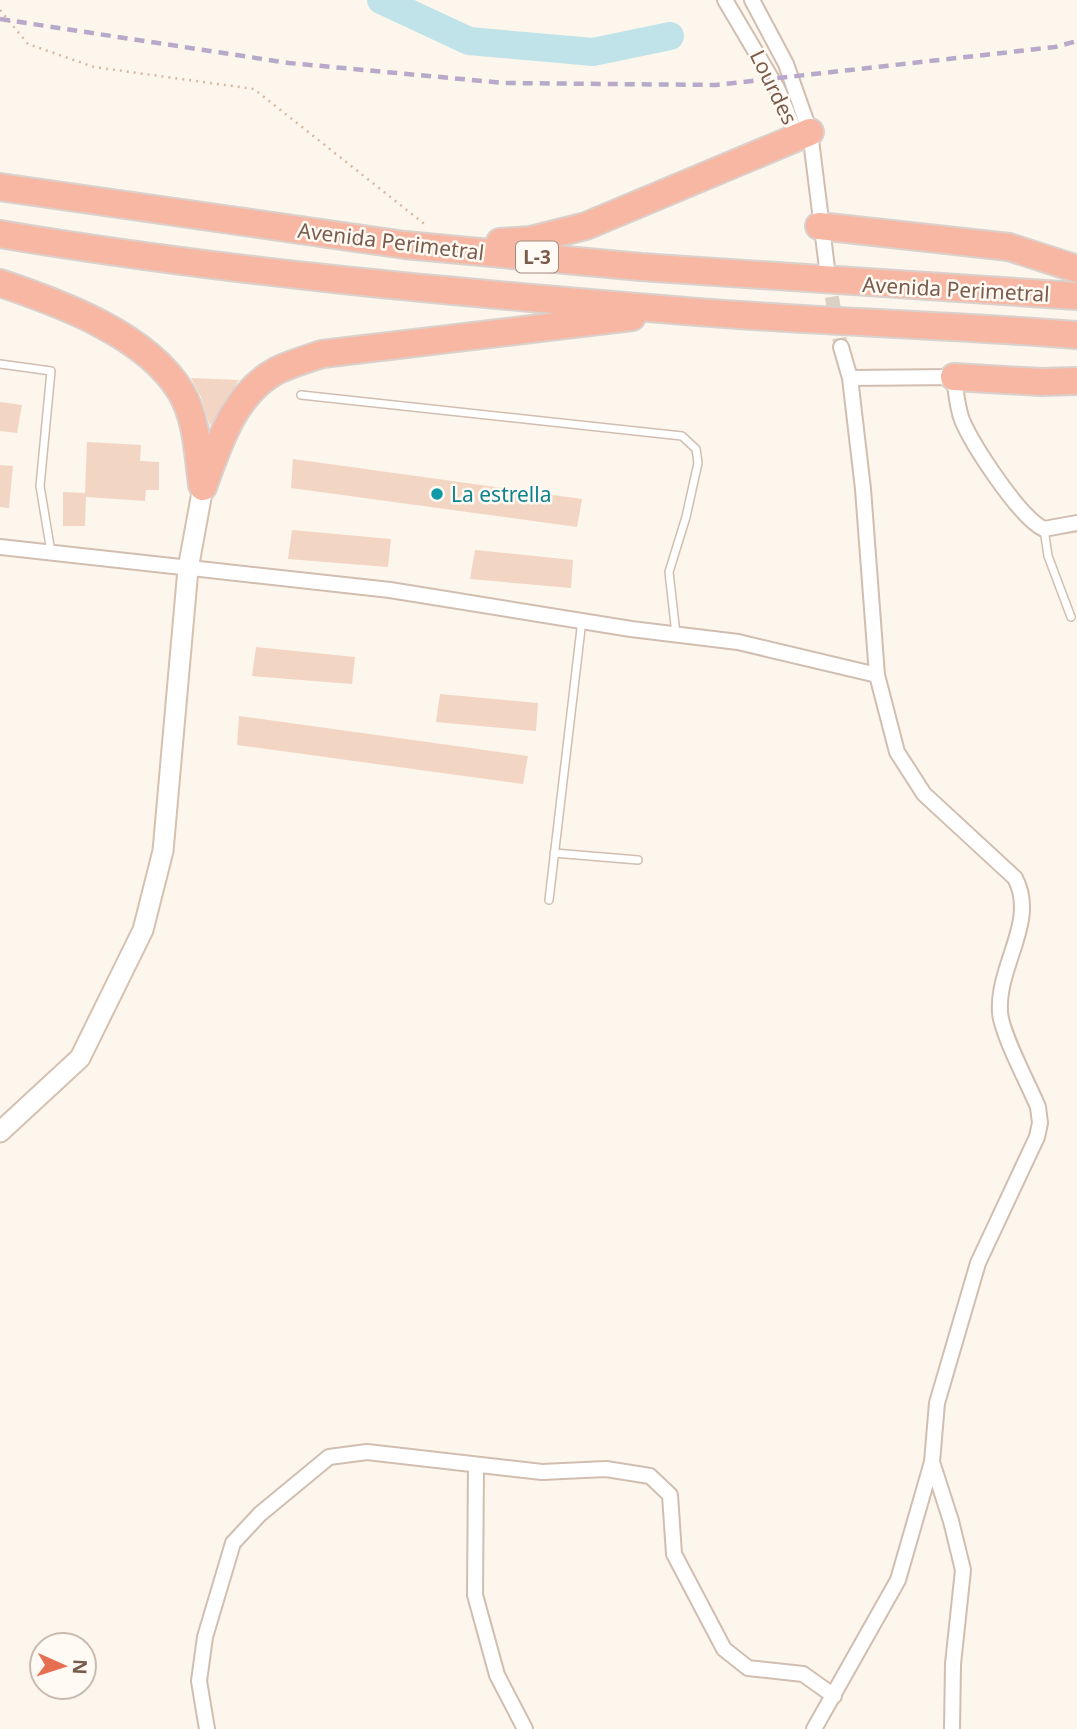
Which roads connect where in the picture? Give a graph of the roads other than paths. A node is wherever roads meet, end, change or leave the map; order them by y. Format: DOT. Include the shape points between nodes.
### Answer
graph roads {
  1 [pos="725,0"];
  2 [pos="752,0"];
  3 [pos="804,134"];
  4 [pos="0,187"];
  5 [pos="819,226"];
  6 [pos="0,234"];
  7 [pos="405,245"];
  8 [pos="827,268"];
  9 [pos="1077,269"];
  10 [pos="0,283"];
  11 [pos="1077,296"];
  12 [pos="696,312"];
  13 [pos="1077,335"];
  14 [pos="841,347"];
  15 [pos="0,364"];
  16 [pos="954,377"];
  17 [pos="850,378"];
  18 [pos="1077,381"];
  19 [pos="302,395"];
  20 [pos="203,487"];
  21 [pos="1077,523"];
  22 [pos="1044,529"];
  23 [pos="0,547"];
  24 [pos="51,552"];
  25 [pos="188,569"];
  26 [pos="1071,617"];
  27 [pos="582,620"];
  28 [pos="676,634"];
  29 [pos="877,675"];
  30 [pos="554,853"];
  31 [pos="638,860"];
  32 [pos="549,900"];
  33 [pos="0,1132"];
  34 [pos="932,1462"];
  35 [pos="476,1465"];
  36 [pos="834,1696"];
  37 [pos="207,1729"];
  38 [pos="525,1729"];
  39 [pos="814,1729"];
  40 [pos="952,1729"];
  1 -- 3 [label="street, Lourdes"];
  2 -- 3 [label="street" via="786,64"];
  3 -- 5 [label="street" via="815,178"];
  3 -- 7 [label="highway" via="586,226 530,240"];
  4 -- 7 [label="highway, Avenida Perimetral / L-3"];
  5 -- 8 [label="street"];
  5 -- 9 [label="highway" via="1009,247"];
  6 -- 12 [label="highway, Avenida Perimetral / L-3" via="399,287"];
  7 -- 11 [label="highway, Avenida Perimetral / L-3" via="654,268"];
  10 -- 20 [label="highway" via="53,300 158,362 182,393 195,432"];
  12 -- 13 [label="highway, Avenida Perimetral / L-3"];
  12 -- 20 [label="highway" via="322,354 275,372 240,402"];
  14 -- 17 [label="street"];
  15 -- 24 [label="lane" via="51,371 40,486"];
  16 -- 17 [label="street"];
  16 -- 18 [label="highway"];
  16 -- 22 [label="street" via="961,417 976,450 1026,514"];
  17 -- 29 [label="street"];
  19 -- 28 [label="lane" via="682,436 696,449 698,463 669,572"];
  20 -- 25 [label="street"];
  21 -- 22 [label="street"];
  22 -- 26 [label="lane" via="1048,556"];
  23 -- 24 [label="street"];
  24 -- 25 [label="street"];
  25 -- 27 [label="street" via="390,590"];
  25 -- 33 [label="street" via="163,851 144,930 80,1058"];
  27 -- 28 [label="street"];
  27 -- 30 [label="lane"];
  28 -- 29 [label="street" via="738,642"];
  29 -- 34 [label="street" via="897,752 924,794 1014,878 1023,893 1024,912 1007,963 1000,1015 1038,1107 1040,1123 978,1263 937,1403"];
  30 -- 31 [label="lane"];
  30 -- 32 [label="lane"];
  34 -- 36 [label="street" via="898,1580"];
  34 -- 40 [label="street" via="962,1570"];
  35 -- 36 [label="street" via="542,1472 607,1469 650,1476 670,1495 674,1554 724,1649 748,1668 803,1674"];
  35 -- 37 [label="street" via="367,1452 329,1457 260,1514 233,1543 205,1637 199,1681"];
  35 -- 38 [label="street" via="475,1595 497,1675"];
  36 -- 39 [label="street"];
}
